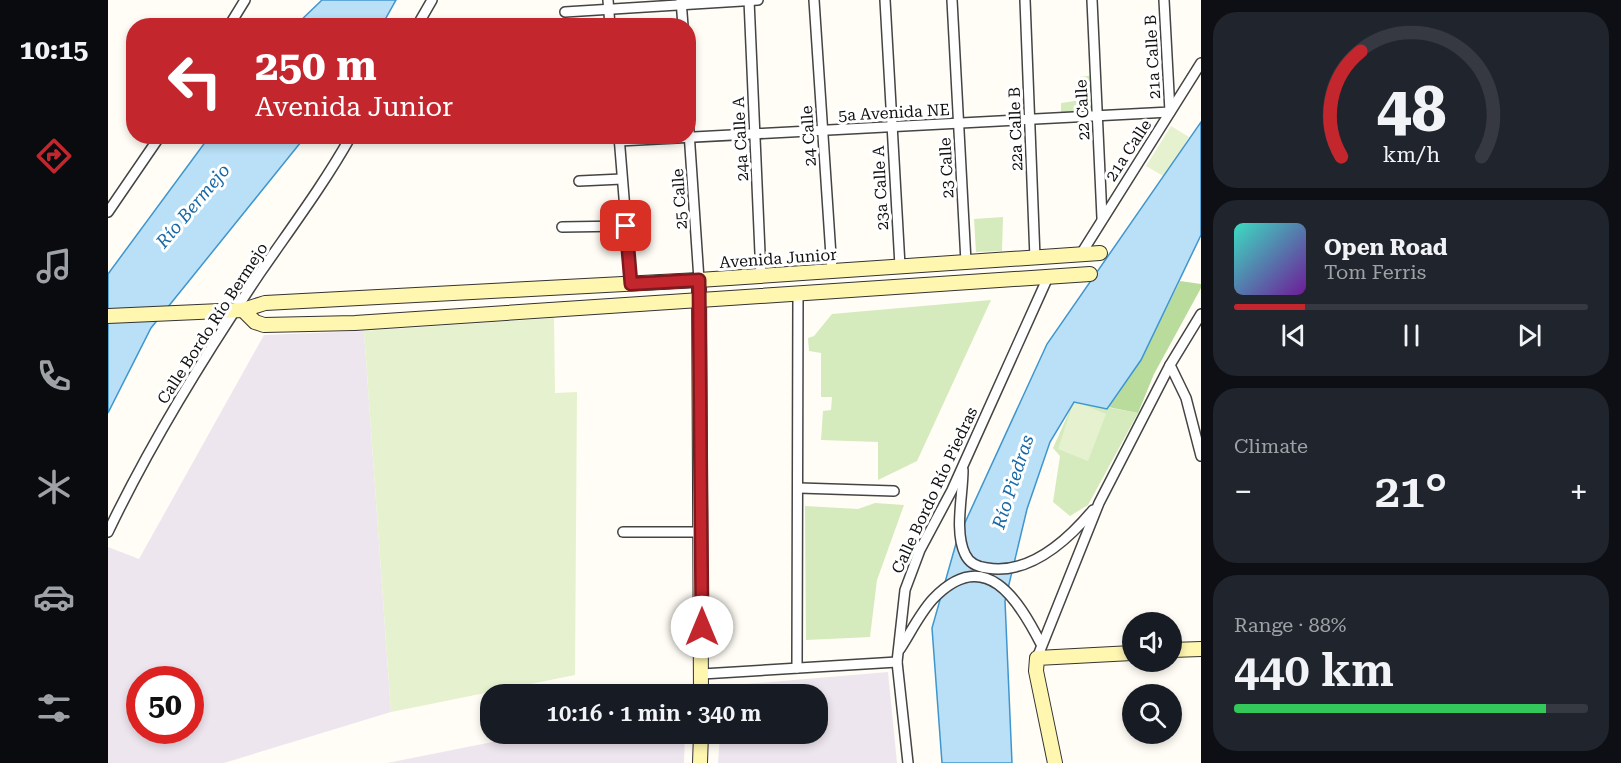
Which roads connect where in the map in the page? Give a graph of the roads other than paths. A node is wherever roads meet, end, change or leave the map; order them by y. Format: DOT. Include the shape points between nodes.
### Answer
graph roads {
  1 [pos="245,0"];
  2 [pos="432,0"];
  3 [pos="748,0"];
  4 [pos="758,0"];
  5 [pos="814,0"];
  6 [pos="885,0"];
  7 [pos="952,0"];
  8 [pos="1024,0"];
  9 [pos="1092,0"];
  10 [pos="1164,0"];
  11 [pos="681,2"];
  12 [pos="609,5"];
  13 [pos="565,12"];
  14 [pos="234,18"];
  15 [pos="422,18"];
  16 [pos="682,18"];
  17 [pos="1201,63"];
  18 [pos="1170,112"];
  19 [pos="1098,116"];
  20 [pos="1030,120"];
  21 [pos="959,123"];
  22 [pos="892,127"];
  23 [pos="822,130"];
  24 [pos="754,134"];
  25 [pos="696,137"];
  26 [pos="155,144"];
  27 [pos="346,144"];
  28 [pos="619,144"];
  29 [pos="690,144"];
  30 [pos="622,179"];
  31 [pos="579,181"];
  32 [pos="108,213"];
  33 [pos="1102,218"];
  34 [pos="626,226"];
  35 [pos="562,227"];
  36 [pos="1100,253"];
  37 [pos="1081,254"];
  38 [pos="1035,258"];
  39 [pos="966,262"];
  40 [pos="900,266"];
  41 [pos="832,271"];
  42 [pos="1090,274"];
  43 [pos="761,276"];
  44 [pos="1048,277"];
  45 [pos="699,280"];
  46 [pos="631,284"];
  47 [pos="798,294"];
  48 [pos="699,301"];
  49 [pos="235,310"];
  50 [pos="1201,314"];
  51 [pos="108,316"];
  52 [pos="1170,365"];
  53 [pos="1201,421"];
  54 [pos="1198,438"];
  55 [pos="1201,456"];
  56 [pos="963,465"];
  57 [pos="799,488"];
  58 [pos="894,491"];
  59 [pos="1099,503"];
  60 [pos="108,532"];
  61 [pos="623,532"];
  62 [pos="701,532"];
  63 [pos="1041,644"];
  64 [pos="1201,648"];
  65 [pos="1182,649"];
  66 [pos="1122,654"];
  67 [pos="898,657"];
  68 [pos="1037,658"];
  69 [pos="797,668"];
  70 [pos="702,674"];
  71 [pos="702,684"];
  72 [pos="700,744"];
  73 [pos="700,763"];
  74 [pos="908,763"];
  75 [pos="1055,763"];
  1 -- 14 [label="street"];
  2 -- 15 [label="street"];
  3 -- 4 [label="street"];
  3 -- 11 [label="street"];
  3 -- 24 [label="street, 24a Calle A"];
  5 -- 23 [label="street, 24 Calle"];
  6 -- 22 [label="street, 23a Calle A"];
  7 -- 21 [label="street, 23 Calle"];
  8 -- 20 [label="street, 22a Calle B"];
  9 -- 19 [label="street, 22 Calle"];
  10 -- 18 [label="street, 21a Calle B"];
  11 -- 12 [label="street"];
  11 -- 16 [label="street"];
  12 -- 13 [label="street"];
  17 -- 18 [label="street, 21a Calle"];
  18 -- 19 [label="street, 5a Avenida NE"];
  18 -- 33 [label="street, 21a Calle"];
  19 -- 20 [label="street, 5a Avenida NE"];
  19 -- 33 [label="street, 22 Calle"];
  20 -- 21 [label="street, 5a Avenida NE"];
  20 -- 38 [label="street, 22a Calle B"];
  21 -- 22 [label="street, 5a Avenida NE"];
  21 -- 39 [label="street, 23 Calle"];
  22 -- 23 [label="street, 5a Avenida NE"];
  22 -- 40 [label="street, 23a Calle A"];
  23 -- 24 [label="street, 5a Avenida NE"];
  23 -- 41 [label="street, 24 Calle"];
  24 -- 25 [label="street, 5a Avenida NE"];
  24 -- 43 [label="street, 24a Calle A"];
  26 -- 32 [label="street"];
  27 -- 49 [label="street, Calle Bordo Río Bermejo" via="324,183"];
  28 -- 30 [label="street"];
  29 -- 45 [label="street, 25 Calle"];
  30 -- 31 [label="street"];
  30 -- 34 [label="street"];
  33 -- 37 [label="street, 21a Calle"];
  34 -- 35 [label="street"];
  34 -- 46 [label="street"];
  36 -- 37 [label="main road, Avenida Junior"];
  37 -- 38 [label="main road, Avenida Junior"];
  38 -- 39 [label="main road, Avenida Junior"];
  39 -- 40 [label="main road, Avenida Junior"];
  40 -- 41 [label="main road, Avenida Junior"];
  41 -- 43 [label="main road, Avenida Junior"];
  42 -- 44 [label="main road"];
  43 -- 45 [label="main road, Avenida Junior"];
  44 -- 47 [label="main road"];
  44 -- 56 [label="street, Calle Bordo Río Piedras"];
  45 -- 46 [label="main road, Avenida Junior"];
  45 -- 48 [label="main road"];
  46 -- 49 [label="main road, Avenida Junior" via="265,303"];
  47 -- 48 [label="main road"];
  47 -- 57 [label="street"];
  48 -- 49 [label="main road" via="275,326 255,322"];
  48 -- 62 [label="main road"];
  49 -- 51 [label="main road, Avenida Junior"];
  49 -- 60 [label="street, Calle Bordo Río Bermejo" via="142,463"];
  50 -- 52 [label="street"];
  52 -- 54 [label="street" via="1186,398"];
  52 -- 59 [label="street"];
  53 -- 54 [label="street"];
  54 -- 55 [label="street"];
  56 -- 59 [label="street" via="964,552 978,567 1010,570 1048,552"];
  56 -- 67 [label="street, Calle Bordo Río Piedras" via="920,550 905,590"];
  57 -- 58 [label="street"];
  57 -- 69 [label="street"];
  59 -- 63 [label="street"];
  61 -- 62 [label="street"];
  62 -- 70 [label="main road"];
  63 -- 67 [label="street" via="1017,601 999,583 977,577 952,584 934,598"];
  63 -- 68 [label="street"];
  64 -- 65 [label="main road"];
  66 -- 68 [label="main road"];
  67 -- 69 [label="street"];
  67 -- 74 [label="street, Calle Bordo Río Piedras"];
  68 -- 75 [label="main road" via="1036,670"];
  69 -- 70 [label="street"];
  70 -- 71 [label="main road"];
  72 -- 73 [label="main road"];
}
